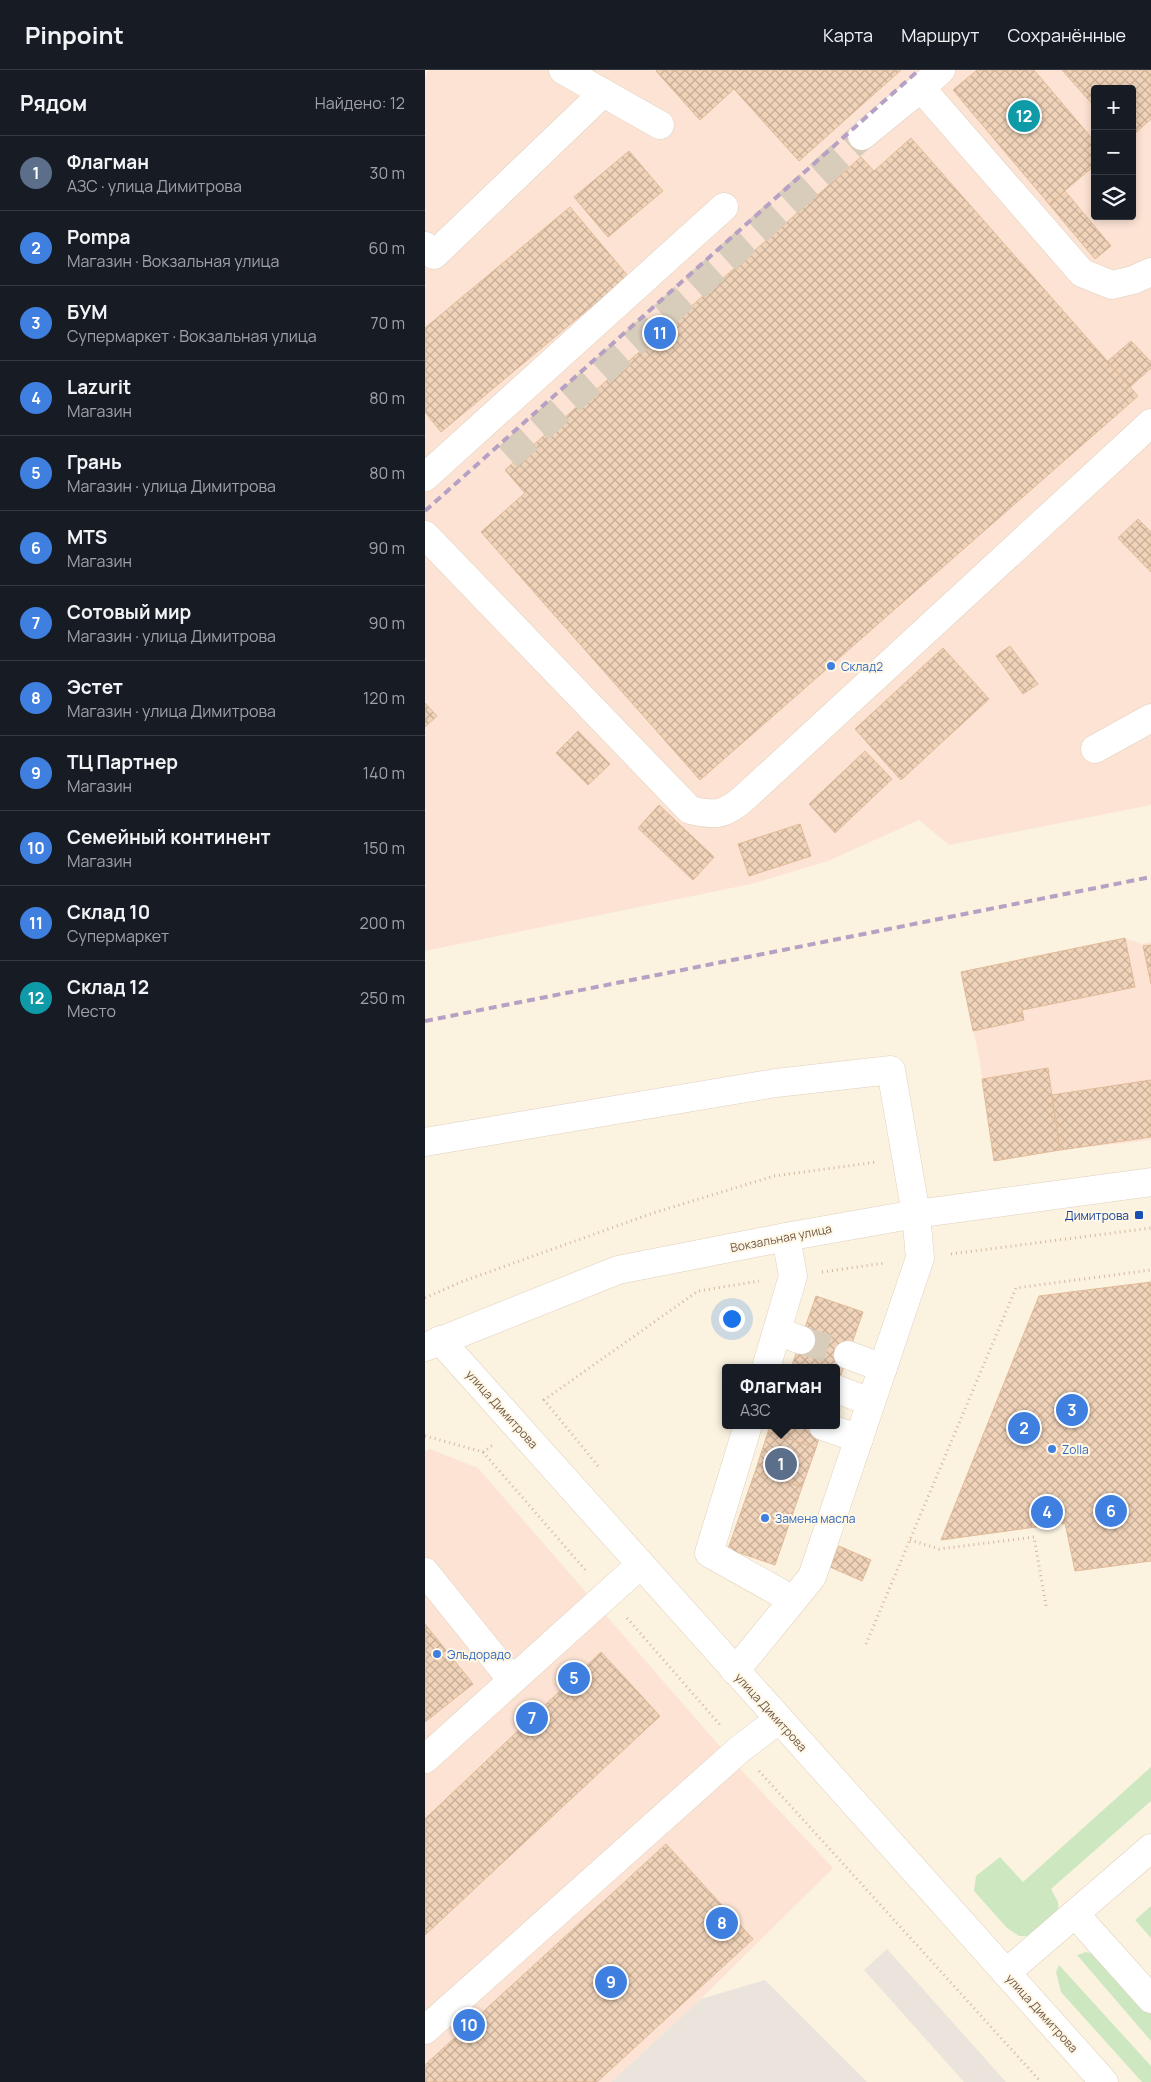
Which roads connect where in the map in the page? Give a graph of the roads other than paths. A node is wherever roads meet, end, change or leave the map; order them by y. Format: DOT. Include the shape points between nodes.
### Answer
graph roads {
  1 [pos="563,70"];
  2 [pos="941,70"];
  3 [pos="921,88"];
  4 [pos="603,93"];
  5 [pos="660,125"];
  6 [pos="862,136"];
  7 [pos="724,207"];
  8 [pos="425,246"];
  9 [pos="1151,272"];
  10 [pos="1151,423"];
  11 [pos="425,477"];
  12 [pos="427,540"];
  13 [pos="1151,718"];
  14 [pos="1095,749"];
  15 [pos="425,1142"];
  16 [pos="1151,1182"];
  17 [pos="916,1214"];
  18 [pos="786,1237"];
  19 [pos="432,1344"];
  20 [pos="848,1355"];
  21 [pos="772,1364"];
  22 [pos="883,1368"];
  23 [pos="840,1390"];
  24 [pos="871,1402"];
  25 [pos="747,1429"];
  26 [pos="831,1429"];
  27 [pos="859,1439"];
  28 [pos="640,1565"];
  29 [pos="425,1572"];
  30 [pos="793,1600"];
  31 [pos="735,1671"];
  32 [pos="512,1680"];
  33 [pos="779,1720"];
  34 [pos="425,1759"];
  35 [pos="1151,1848"];
  36 [pos="1075,1914"];
  37 [pos="1006,1973"];
  38 [pos="1151,1999"];
  39 [pos="425,2030"];
  40 [pos="1105,2082"];
  1 -- 4 [label="street"];
  2 -- 3 [label="street"];
  3 -- 6 [label="street"];
  3 -- 9 [label="street" via="1082,274 1112,286"];
  4 -- 5 [label="street"];
  4 -- 8 [label="street" via="434,256"];
  7 -- 11 [label="street"];
  10 -- 12 [label="street" via="744,798 723,813 706,814 690,810"];
  13 -- 14 [label="street"];
  15 -- 17 [label="street" via="776,1084 891,1070"];
  16 -- 17 [label="street, Вокзальная улица"];
  17 -- 18 [label="street, Вокзальная улица"];
  17 -- 22 [label="street" via="920,1258"];
  18 -- 19 [label="street, Вокзальная улица" via="618,1270"];
  18 -- 21 [label="street" via="793,1276 789,1336"];
  19 -- 28 [label="street, улица Димитрова"];
  20 -- 22 [label="street"];
  22 -- 24 [label="street"];
  23 -- 24 [label="street"];
  24 -- 27 [label="street"];
  25 -- 30 [label="street" via="709,1553"];
  26 -- 27 [label="street"];
  27 -- 30 [label="street" via="812,1577"];
  28 -- 31 [label="street, улица Димитрова"];
  28 -- 32 [label="street"];
  29 -- 32 [label="street"];
  30 -- 31 [label="street"];
  31 -- 33 [label="street, улица Димитрова"];
  32 -- 34 [label="street"];
  33 -- 37 [label="street, улица Димитрова"];
  33 -- 39 [label="street" via="741,1748"];
  35 -- 36 [label="street"];
  36 -- 37 [label="street"];
  36 -- 38 [label="street"];
  37 -- 40 [label="street, улица Димитрова"];
}
